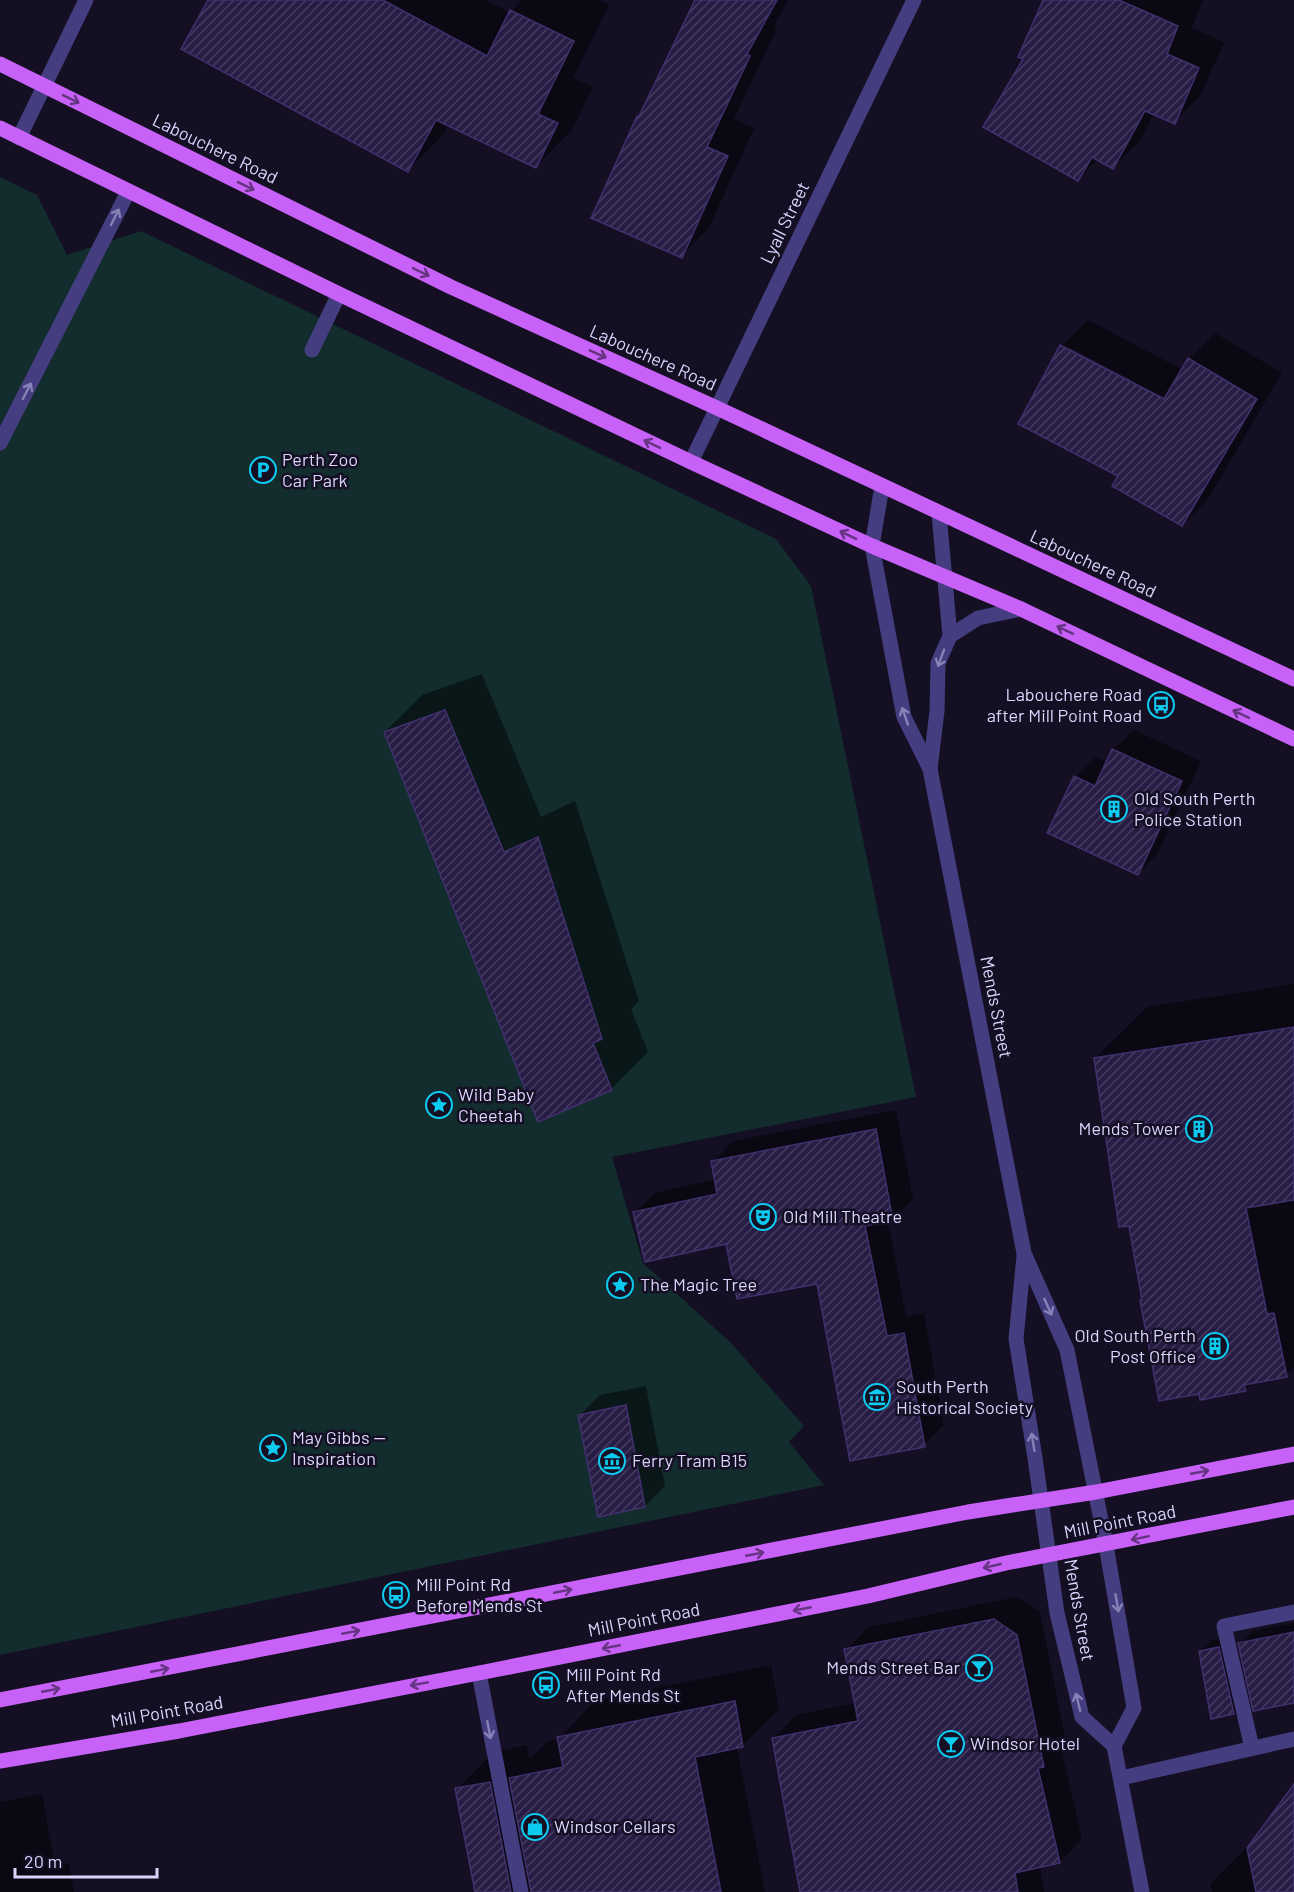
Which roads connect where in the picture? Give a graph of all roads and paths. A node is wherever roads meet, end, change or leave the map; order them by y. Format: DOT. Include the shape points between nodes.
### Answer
graph roads {
  1 [pos="86,0"];
  2 [pos="914,0"];
  3 [pos="0,64"];
  4 [pos="44,86"];
  5 [pos="0,128"];
  6 [pos="19,138"];
  7 [pos="128,192"];
  8 [pos="339,294"];
  9 [pos="312,350"];
  10 [pos="717,408"];
  11 [pos="0,443"];
  12 [pos="691,462"];
  13 [pos="882,486"];
  14 [pos="939,514"];
  15 [pos="872,546"];
  16 [pos="945,577"];
  17 [pos="1021,609"];
  18 [pos="950,636"];
  19 [pos="1294,679"];
  20 [pos="1294,739"];
  21 [pos="930,769"];
  22 [pos="1024,1253"];
  23 [pos="1294,1455"];
  24 [pos="1096,1492"];
  25 [pos="1041,1499"];
  26 [pos="1294,1507"];
  27 [pos="1106,1545"];
  28 [pos="1050,1556"];
  29 [pos="1294,1612"];
  30 [pos="479,1673"];
  31 [pos="0,1700"];
  32 [pos="1294,1739"];
  33 [pos="1114,1746"];
  34 [pos="1251,1748"];
  35 [pos="0,1761"];
  36 [pos="1120,1778"];
  37 [pos="521,1892"];
  38 [pos="1142,1892"];
  1 -- 4 [label="street"];
  2 -- 10 [label="street, Lyall Street"];
  3 -- 4 [label="main road, Labouchere Road"];
  4 -- 6 [label="street"];
  4 -- 10 [label="main road, Labouchere Road, one-way" via="451,287"];
  5 -- 6 [label="main road"];
  6 -- 7 [label="main road"];
  7 -- 8 [label="main road"];
  11 -- 7 [label="street, one-way"];
  8 -- 9 [label="street"];
  12 -- 8 [label="main road, one-way"];
  10 -- 12 [label="street, Lyall Street"];
  10 -- 13 [label="main road, Labouchere Road"];
  15 -- 12 [label="main road, one-way"];
  13 -- 14 [label="main road, Labouchere Road"];
  13 -- 15 [label="street, Mends Street"];
  14 -- 16 [label="street, Mends Street"];
  14 -- 19 [label="main road, Labouchere Road"];
  15 -- 16 [label="main road"];
  21 -- 15 [label="street, Mends Street, one-way" via="904,717"];
  16 -- 17 [label="main road"];
  16 -- 18 [label="street, Mends Street"];
  17 -- 18 [label="street" via="978,618"];
  20 -- 17 [label="main road, one-way"];
  18 -- 21 [label="street, Mends Street, one-way" via="938,663"];
  21 -- 22 [label="street, Mends Street"];
  22 -- 24 [label="street, Mends Street, one-way" via="1067,1350"];
  25 -- 22 [label="street, Mends Street, one-way" via="1016,1340"];
  24 -- 23 [label="main road, Mill Point Road, one-way"];
  24 -- 25 [label="main road, Mill Point Road"];
  24 -- 27 [label="street, Mends Street"];
  25 -- 28 [label="street, Mends Street"];
  31 -- 25 [label="main road, Mill Point Road, one-way"];
  26 -- 27 [label="main road, Mill Point Road, one-way"];
  27 -- 28 [label="main road, Mill Point Road"];
  27 -- 33 [label="street, Mends Street, one-way" via="1134,1708"];
  28 -- 30 [label="main road, Mill Point Road, one-way"];
  33 -- 28 [label="street, Mends Street, one-way" via="1082,1717 1059,1623"];
  29 -- 34 [label="street" via="1224,1626"];
  30 -- 35 [label="main road, Mill Point Road, one-way"];
  30 -- 37 [label="street, one-way"];
  32 -- 34 [label="street"];
  33 -- 36 [label="street"];
  34 -- 36 [label="street"];
  36 -- 38 [label="street"];
}
